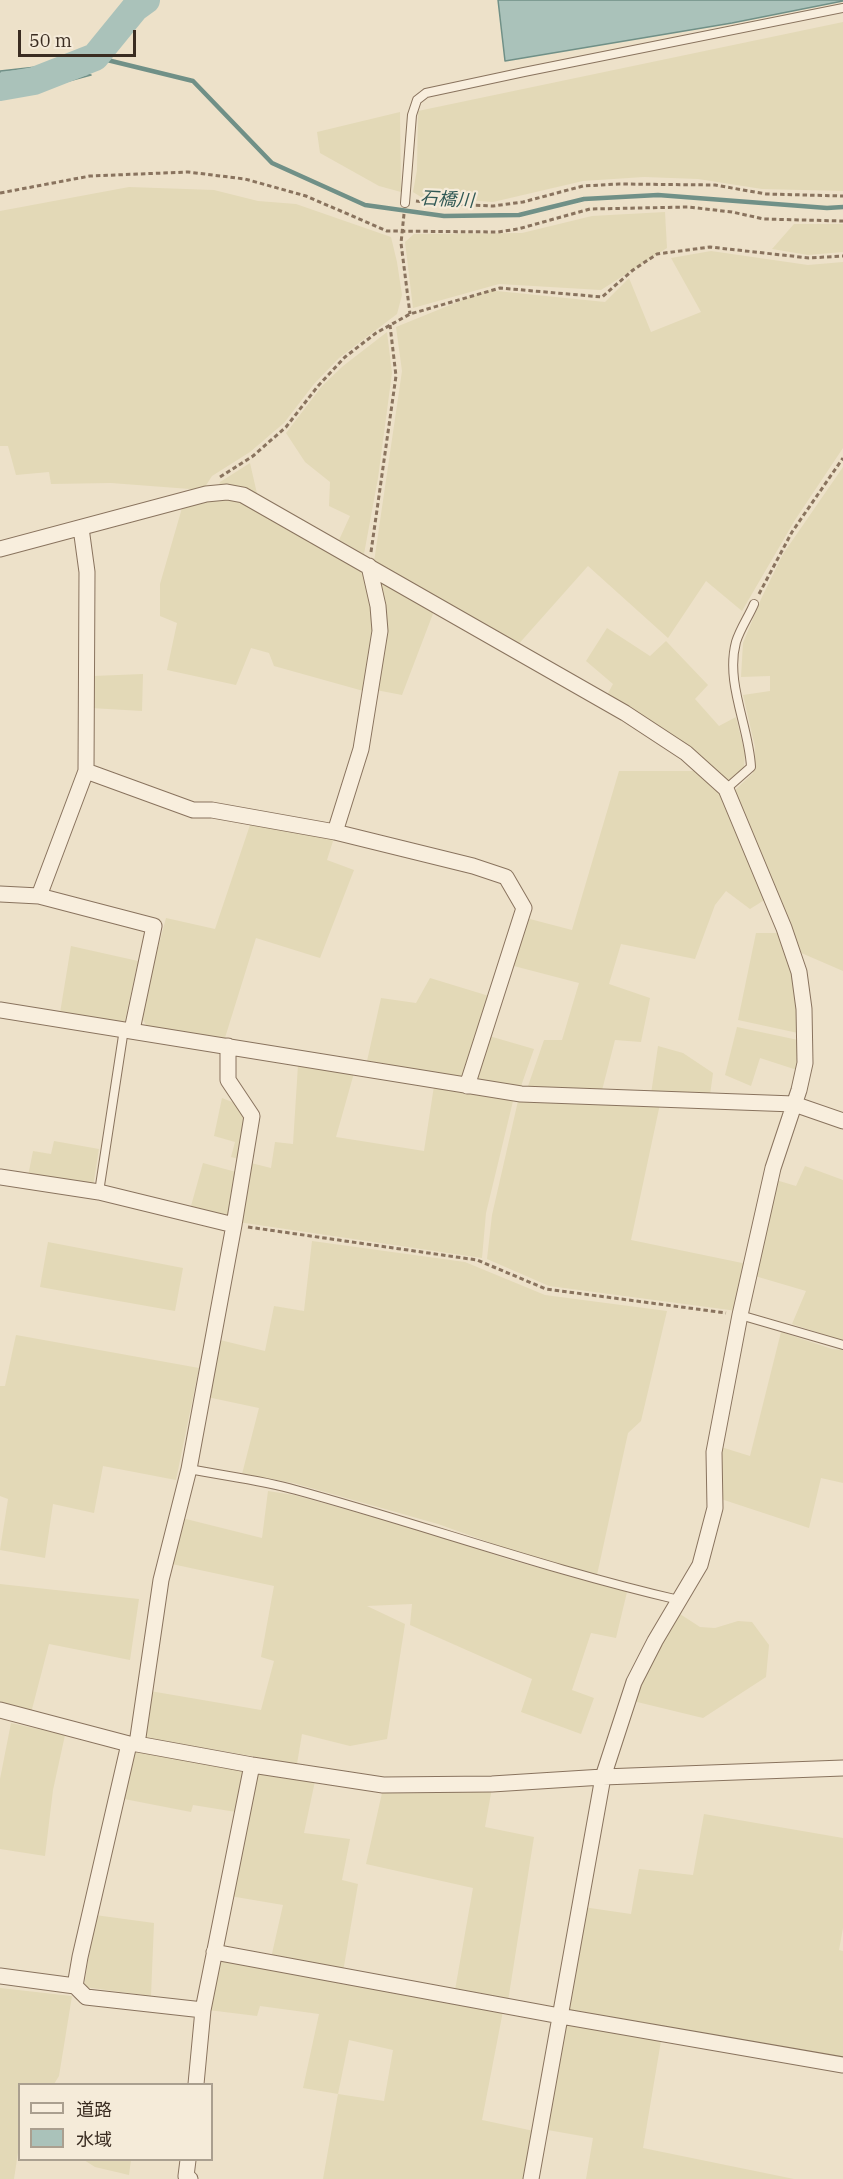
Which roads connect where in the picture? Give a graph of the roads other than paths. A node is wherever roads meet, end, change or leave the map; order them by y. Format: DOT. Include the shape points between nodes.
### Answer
graph roads {
  1 [pos="843,8"];
  2 [pos="405,201"];
  3 [pos="81,528"];
  4 [pos="0,549"];
  5 [pos="369,566"];
  6 [pos="754,604"];
  7 [pos="86,771"];
  8 [pos="726,789"];
  9 [pos="335,832"];
  10 [pos="0,894"];
  11 [pos="39,896"];
  12 [pos="0,1010"];
  13 [pos="128,1030"];
  14 [pos="228,1046"];
  15 [pos="466,1086"];
  16 [pos="794,1104"];
  17 [pos="843,1121"];
  18 [pos="0,1177"];
  19 [pos="99,1192"];
  20 [pos="234,1225"];
  21 [pos="740,1315"];
  22 [pos="843,1345"];
  23 [pos="189,1469"];
  24 [pos="680,1600"];
  25 [pos="0,1710"];
  26 [pos="133,1744"];
  27 [pos="252,1765"];
  28 [pos="843,1768"];
  29 [pos="603,1777"];
  30 [pos="214,1952"];
  31 [pos="0,1977"];
  32 [pos="75,1986"];
  33 [pos="203,2010"];
  34 [pos="560,2016"];
  35 [pos="843,2065"];
  36 [pos="196,2083"];
  37 [pos="188,2161"];
  38 [pos="190,2179"];
  39 [pos="531,2179"];
  1 -- 2 [label="lane" via="426,93 417,100 412,115"];
  3 -- 4 [label="street"];
  3 -- 5 [label="street" via="206,494 227,492 243,495"];
  3 -- 7 [label="street" via="87,572"];
  5 -- 8 [label="street" via="625,713 686,753"];
  5 -- 9 [label="street" via="380,631 361,749"];
  6 -- 8 [label="lane" via="736,641 733,667 751,767"];
  7 -- 9 [label="street" via="193,810 213,810"];
  7 -- 11 [label="street"];
  8 -- 16 [label="street" via="799,972 805,1063"];
  9 -- 15 [label="street" via="506,877 524,908"];
  10 -- 11 [label="street"];
  11 -- 13 [label="street" via="154,926"];
  12 -- 13 [label="street"];
  13 -- 14 [label="street"];
  13 -- 19 [label="lane"];
  14 -- 15 [label="street"];
  14 -- 20 [label="street" via="228,1080 252,1116"];
  15 -- 16 [label="street" via="520,1094"];
  16 -- 17 [label="street"];
  16 -- 21 [label="street" via="773,1168"];
  18 -- 19 [label="street"];
  19 -- 20 [label="street"];
  20 -- 23 [label="street"];
  21 -- 22 [label="lane"];
  21 -- 24 [label="street" via="714,1452 715,1508 700,1565"];
  23 -- 24 [label="lane" via="293,1489 509,1555"];
  23 -- 26 [label="street" via="161,1580"];
  24 -- 29 [label="street" via="634,1682"];
  25 -- 26 [label="street"];
  26 -- 27 [label="street"];
  26 -- 32 [label="street"];
  27 -- 29 [label="street" via="383,1785"];
  27 -- 30 [label="street"];
  28 -- 29 [label="street"];
  29 -- 34 [label="street"];
  30 -- 33 [label="street"];
  30 -- 34 [label="street"];
  31 -- 32 [label="street"];
  32 -- 33 [label="street" via="86,1997"];
  33 -- 36 [label="street"];
  34 -- 35 [label="street"];
  34 -- 39 [label="street"];
  37 -- 38 [label="street" via="186,2176"];
}
